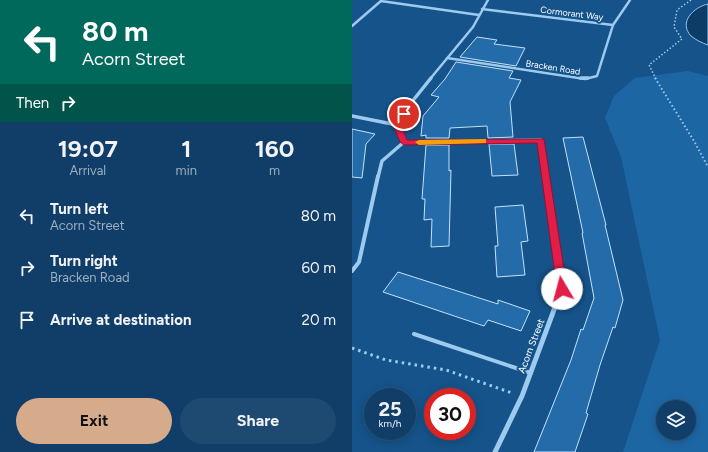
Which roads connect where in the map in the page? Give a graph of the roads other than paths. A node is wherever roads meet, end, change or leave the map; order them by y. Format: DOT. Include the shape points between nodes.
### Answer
graph roads {
  1 [pos="488,0"];
  2 [pos="630,0"];
  3 [pos="382,1"];
  4 [pos="482,9"];
  5 [pos="479,15"];
  6 [pos="613,25"];
  7 [pos="352,26"];
  8 [pos="447,58"];
  9 [pos="352,116"];
  10 [pos="397,125"];
  11 [pos="404,142"];
  12 [pos="352,271"];
  13 [pos="414,334"];
  14 [pos="531,373"];
  15 [pos="495,452"];
  1 -- 4 [label="street"];
  2 -- 6 [label="street, Bracken Road"];
  3 -- 5 [label="street"];
  3 -- 7 [label="street"];
  4 -- 5 [label="street"];
  4 -- 6 [label="street, Cormorant Way"];
  5 -- 8 [label="street" via="473,28"];
  6 -- 8 [label="street, Bracken Road" via="597,76 585,79"];
  8 -- 10 [label="street"];
  9 -- 10 [label="street"];
  10 -- 11 [label="street"];
  11 -- 12 [label="street" via="382,161 359,262"];
  11 -- 14 [label="street, Acorn Street" via="541,140 562,289"];
  13 -- 14 [label="lane"];
  14 -- 15 [label="street, Acorn Street"];
}
